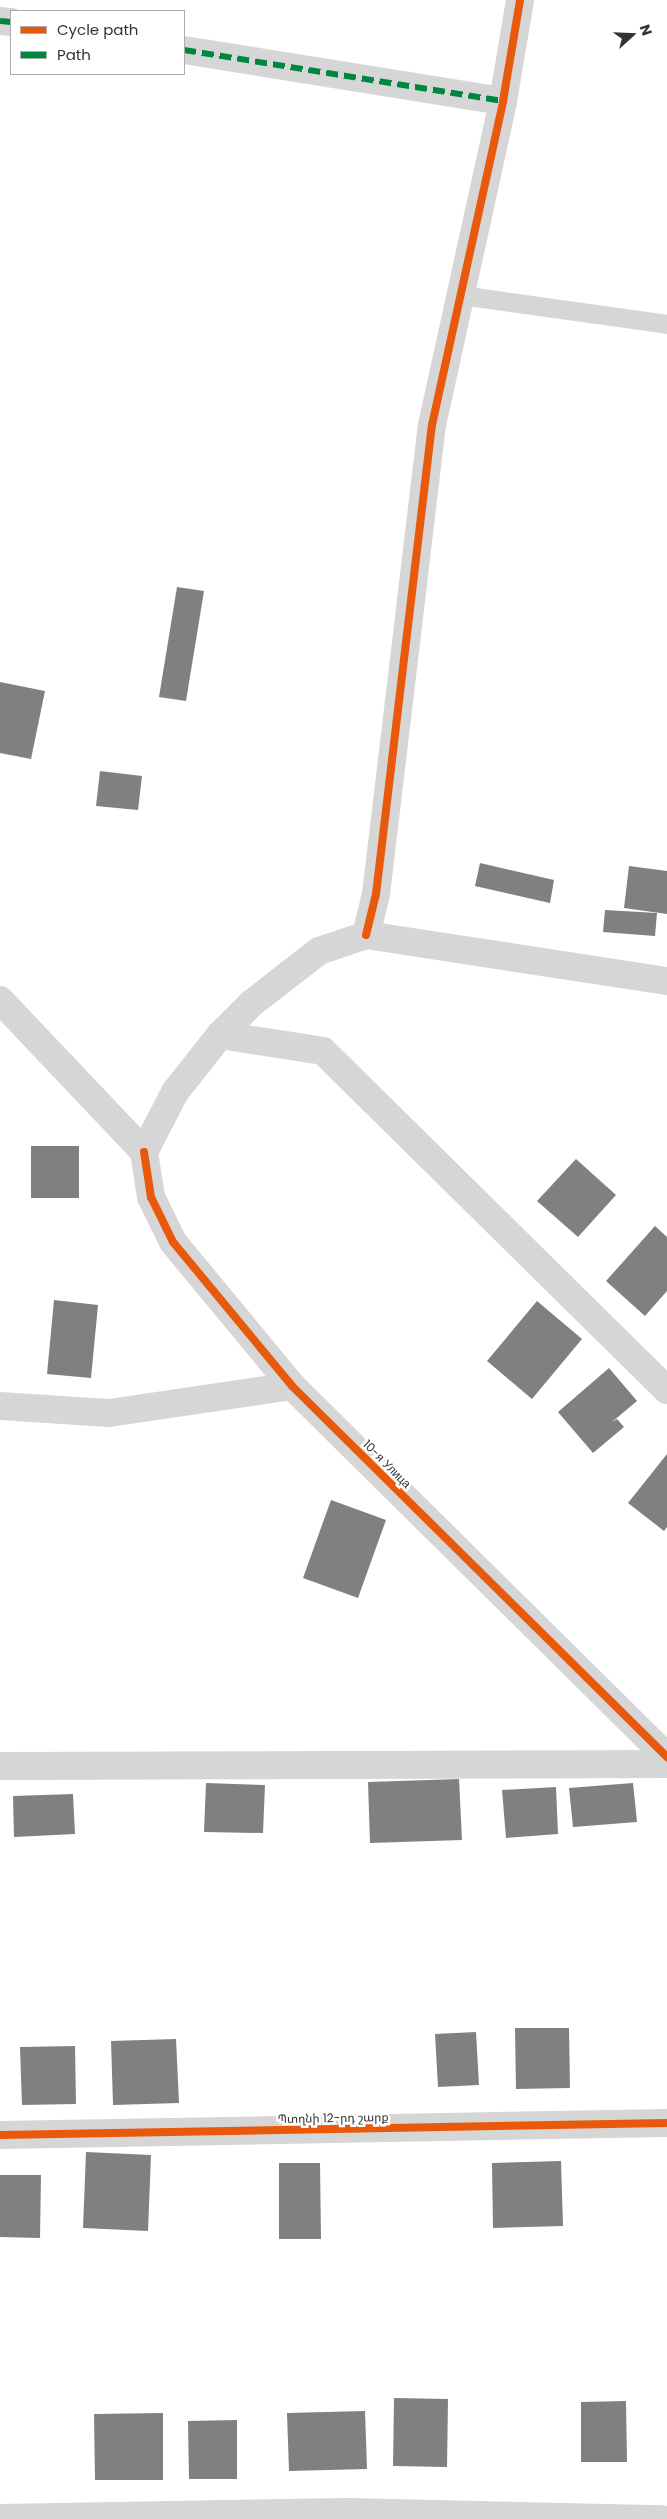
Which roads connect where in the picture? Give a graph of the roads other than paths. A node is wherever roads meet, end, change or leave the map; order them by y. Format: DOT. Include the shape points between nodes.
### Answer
graph roads {
  1 [pos="520,0"];
  2 [pos="185,50"];
  3 [pos="503,101"];
  4 [pos="461,295"];
  5 [pos="667,324"];
  6 [pos="366,935"];
  7 [pos="667,981"];
  8 [pos="0,1000"];
  9 [pos="220,1035"];
  10 [pos="144,1152"];
  11 [pos="292,1386"];
  12 [pos="667,1390"];
  13 [pos="0,1406"];
  14 [pos="667,1757"];
  15 [pos="667,1764"];
  16 [pos="0,1766"];
  17 [pos="667,2123"];
  18 [pos="0,2135"];
  19 [pos="0,2518"];
  20 [pos="665,2519"];
  1 -- 3 [label="street"];
  2 -- 3 [label="street"];
  3 -- 4 [label="street"];
  4 -- 5 [label="lane"];
  4 -- 6 [label="street" via="432,425 376,894"];
  6 -- 7 [label="street"];
  6 -- 9 [label="street" via="319,951 252,1003"];
  8 -- 10 [label="street"];
  9 -- 10 [label="street" via="176,1092"];
  9 -- 12 [label="street" via="323,1051"];
  10 -- 11 [label="street, 10-я Улица" via="151,1198 173,1242"];
  11 -- 13 [label="street" via="109,1414"];
  11 -- 14 [label="street, 10-я Улица"];
  15 -- 16 [label="street"];
  17 -- 18 [label="street, Պտղնի 12-րդ շարք"];
  19 -- 20 [label="street" via="346,2512"];
}
